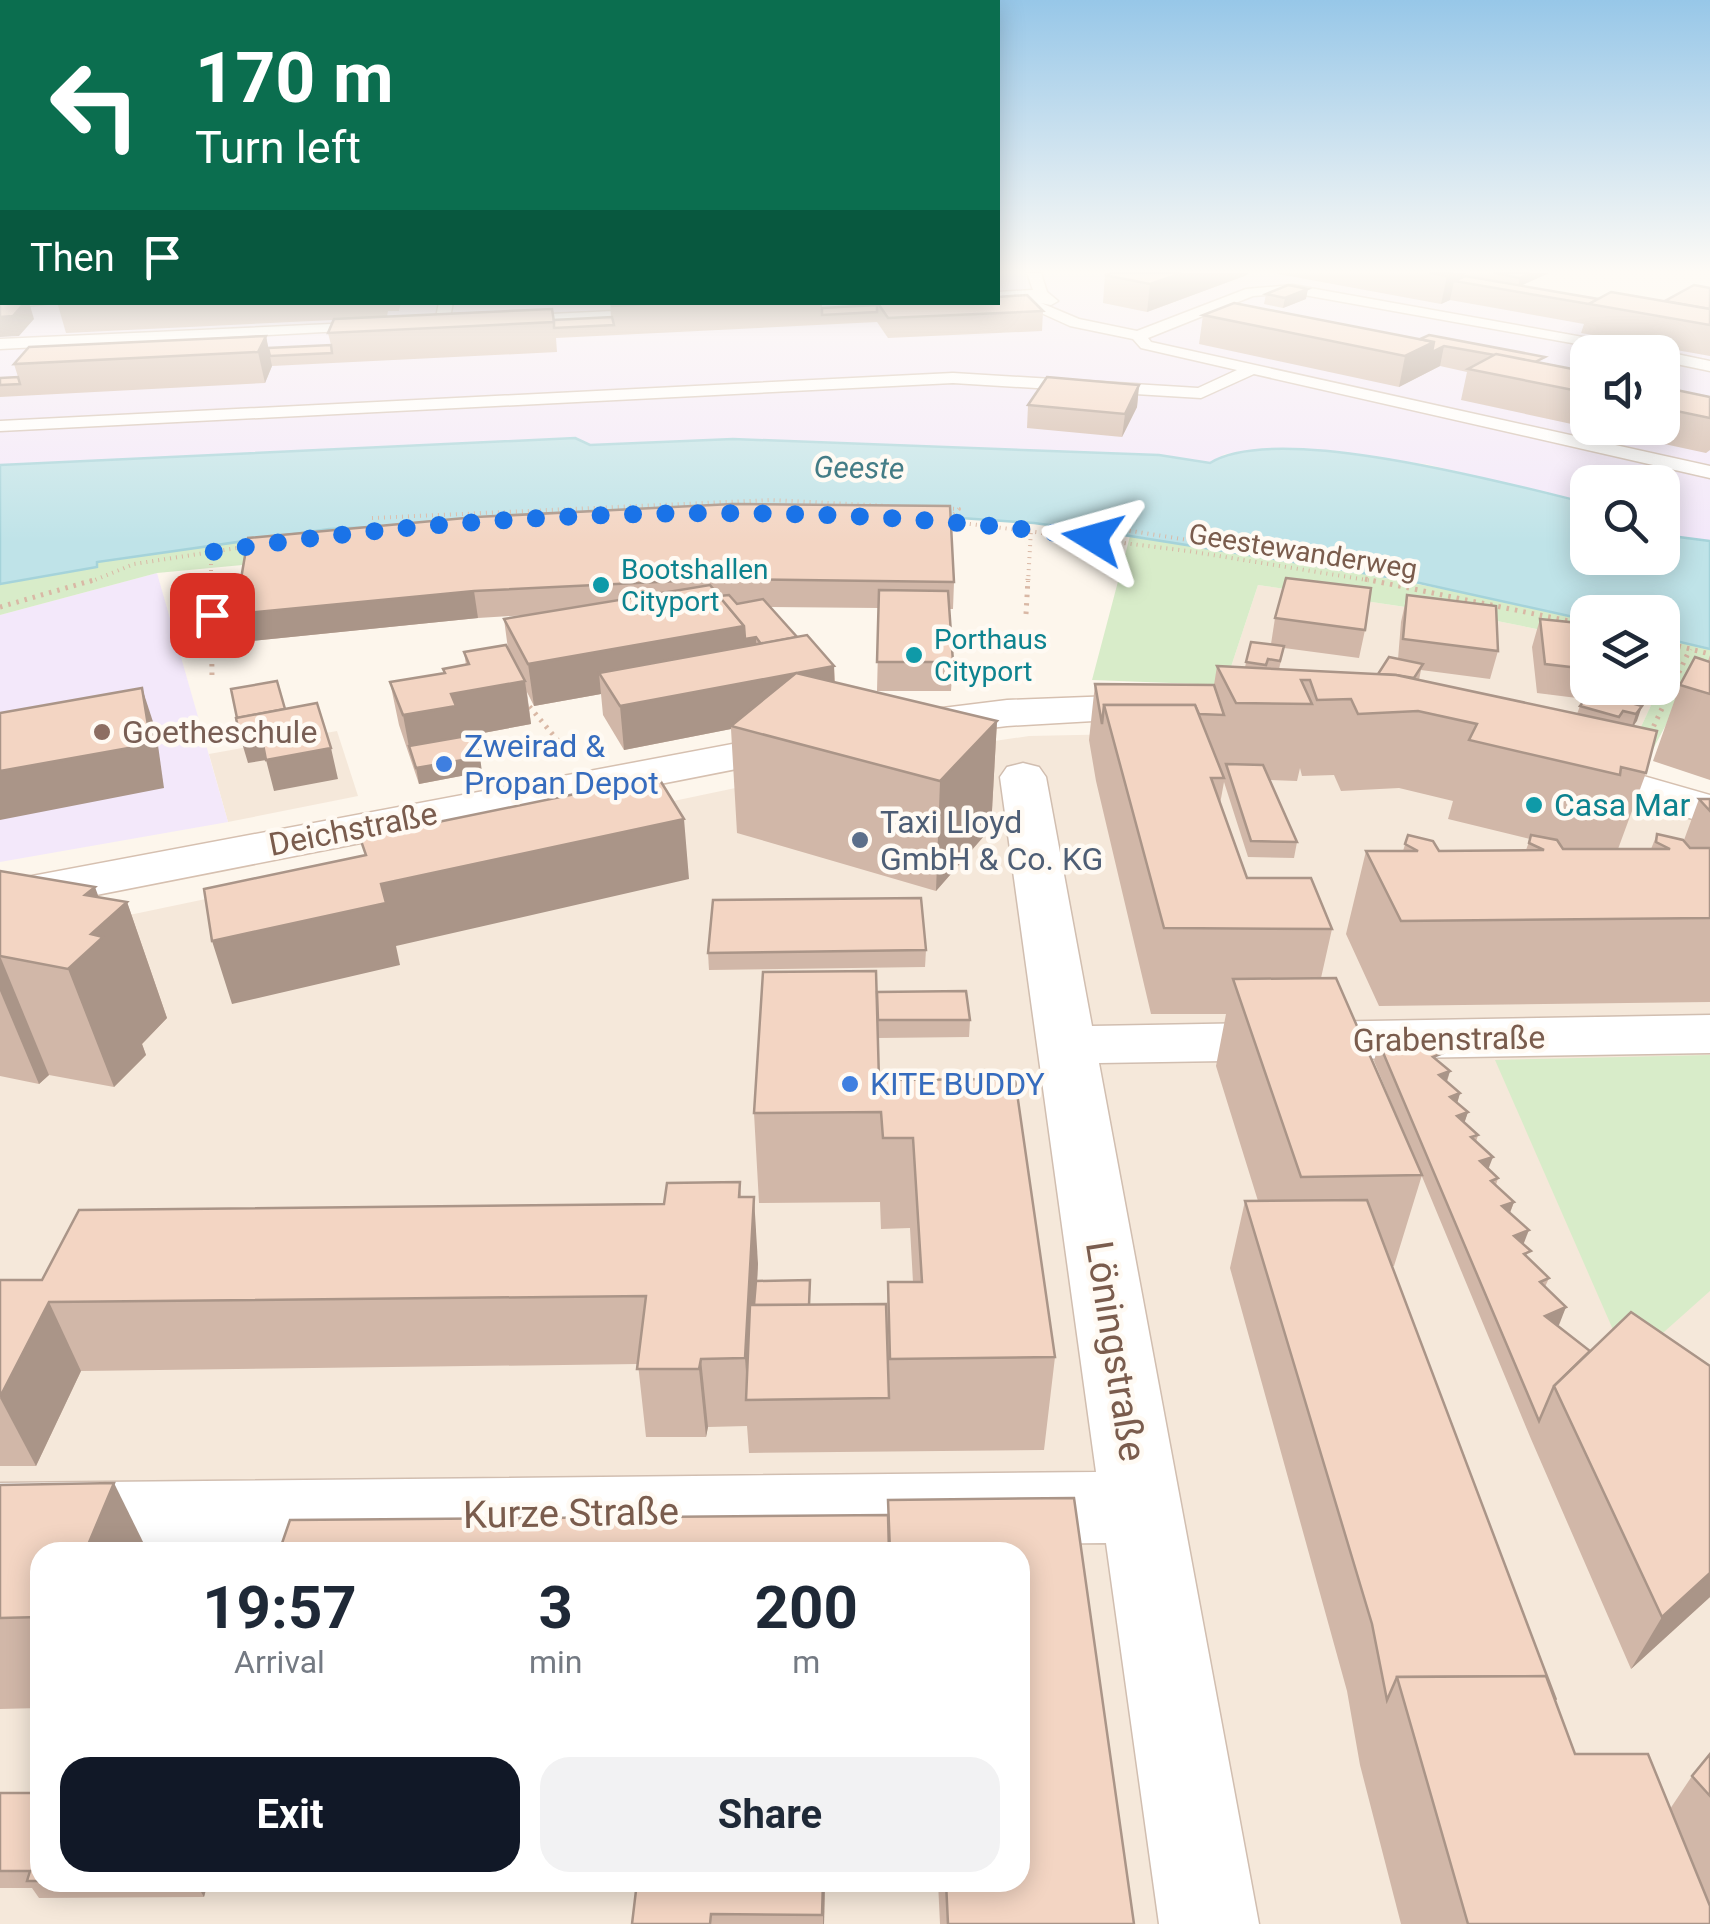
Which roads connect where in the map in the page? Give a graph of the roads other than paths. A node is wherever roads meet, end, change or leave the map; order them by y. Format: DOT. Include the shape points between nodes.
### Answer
graph roads {
  1 [pos="1221,363"];
  2 [pos="1252,370"];
  3 [pos="0,426"];
  4 [pos="1710,472"];
  5 [pos="1211,709"];
  6 [pos="1520,756"];
  7 [pos="1023,778"];
  8 [pos="1710,810"];
  9 [pos="0,898"];
  10 [pos="1710,1034"];
  11 [pos="1067,1045"];
  12 [pos="1142,1507"];
  13 [pos="0,1519"];
  14 [pos="1209,1924"];
  1 -- 2 [label="lane"];
  2 -- 3 [label="lane" via="1200,393 953,378"];
  2 -- 4 [label="lane"];
  5 -- 9 [label="street, Deichstraße" via="1007,713 850,734"];
  6 -- 8 [label="street"];
  7 -- 11 [label="street, Löningstraße"];
  10 -- 11 [label="street, Grabenstraße"];
  11 -- 12 [label="street, Löningstraße"];
  12 -- 13 [label="street, Kurze Straße"];
  12 -- 14 [label="street, Löningstraße"];
}
